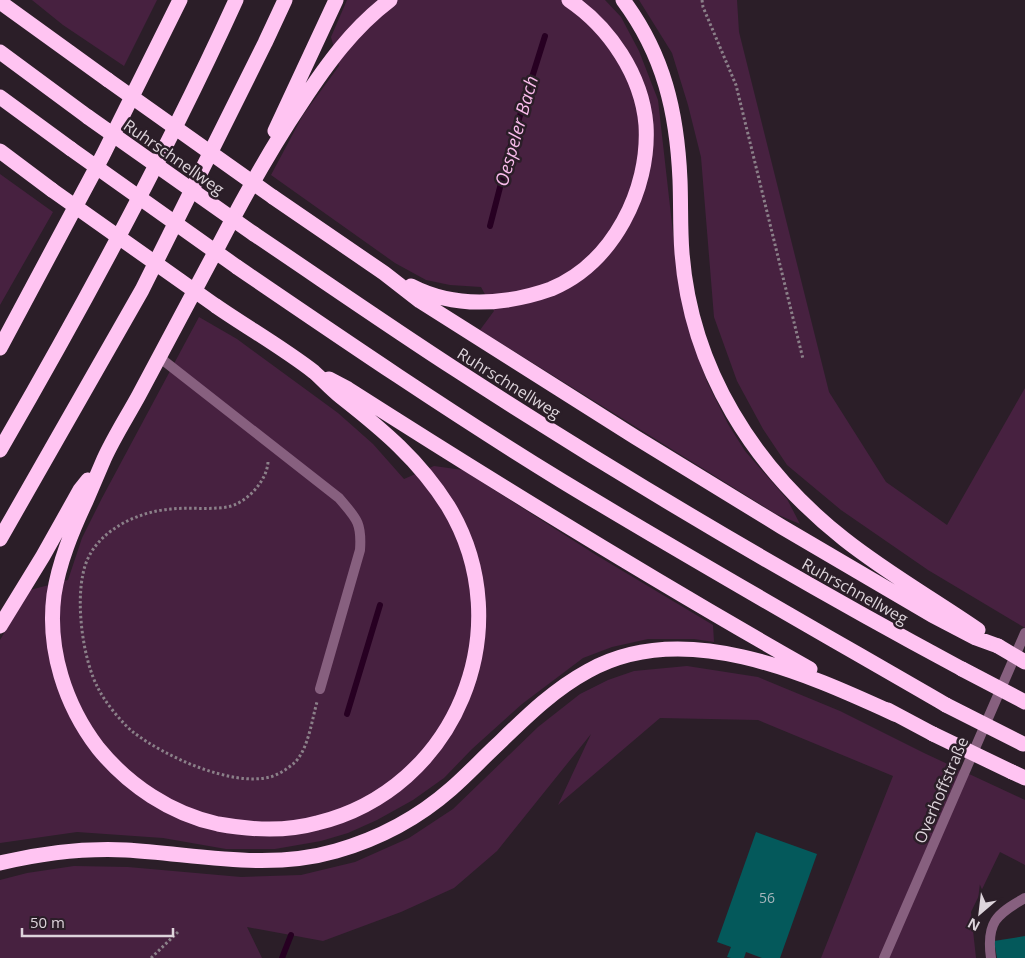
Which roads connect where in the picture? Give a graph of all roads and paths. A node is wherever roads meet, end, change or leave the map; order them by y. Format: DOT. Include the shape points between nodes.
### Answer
graph roads {
  1 [pos="180,0"];
  2 [pos="236,0"];
  3 [pos="285,0"];
  4 [pos="336,0"];
  5 [pos="390,0"];
  6 [pos="569,0"];
  7 [pos="623,0"];
  8 [pos="702,0"];
  9 [pos="2,1"];
  10 [pos="0,52"];
  11 [pos="0,97"];
  12 [pos="0,152"];
  13 [pos="260,167"];
  14 [pos="384,273"];
  15 [pos="17,317"];
  16 [pos="0,342"];
  17 [pos="0,348"];
  18 [pos="159,357"];
  19 [pos="803,359"];
  20 [pos="314,372"];
  21 [pos="270,444"];
  22 [pos="0,450"];
  23 [pos="105,456"];
  24 [pos="0,539"];
  25 [pos="0,626"];
  26 [pos="1025,633"];
  27 [pos="978,634"];
  28 [pos="1025,662"];
  29 [pos="320,689"];
  30 [pos="1025,702"];
  31 [pos="897,715"];
  32 [pos="1024,745"];
  33 [pos="1018,775"];
  34 [pos="0,863"];
  35 [pos="1025,898"];
  36 [pos="178,932"];
  37 [pos="151,958"];
  38 [pos="884,958"];
  39 [pos="991,958"];
  1 -- 15 [label="highway"];
  2 -- 22 [label="highway" via="163,152"];
  3 -- 24 [label="highway" via="142,290"];
  4 -- 13 [label="highway"];
  5 -- 13 [label="highway" via="370,15 336,52"];
  6 -- 14 [label="highway" via="605,31 620,53 640,97 646,124 642,171 620,228 579,272 551,289 513,299 478,303 454,301 421,291"];
  7 -- 27 [label="highway" via="656,56 670,96 678,147 682,253 690,303 714,378 733,416 753,447 800,501 871,559"];
  8 -- 19 [label="path" via="736,86"];
  9 -- 14 [label="highway, bridge" via="108,80"];
  10 -- 30 [label="highway, Ruhrschnellweg, bridge" via="254,234 452,368 598,460 800,580"];
  11 -- 32 [label="highway, bridge" via="391,372 560,480 740,588"];
  12 -- 20 [label="highway, bridge"];
  13 -- 18 [label="highway"];
  14 -- 27 [label="highway" via="420,301 791,532 932,615"];
  15 -- 16 [label="highway"];
  15 -- 17 [label="highway"];
  18 -- 21 [label="street"];
  18 -- 23 [label="highway"];
  20 -- 23 [label="highway" via="395,441 433,485 458,524 469,551 479,609 479,636 468,686 439,742 406,777 368,804 345,814 317,824 269,830 206,821 176,810 144,791 105,756 86,732 60,673 53,615 65,551"];
  20 -- 31 [label="highway" via="348,388 659,583"];
  21 -- 29 [label="street" via="339,498 355,517 361,533 360,550"];
  21 -- 29 [label="path" via="268,466 247,498 229,507 148,512 101,538 82,573 80,601 88,664 98,690 132,731 157,749 204,769 250,779 270,777 294,763 308,736"];
  23 -- 25 [label="highway" via="80,490"];
  26 -- 38 [label="street, Overhoffstraße"];
  27 -- 28 [label="highway, bridge"];
  31 -- 33 [label="highway, bridge"];
  31 -- 34 [label="highway" via="789,669 757,660 697,650 643,652 590,669 565,685 535,708 453,788 430,806 373,838 337,851 308,858 254,861 93,850 53,853"];
  35 -- 39 [label="street" via="1006,908 991,925 988,942"];
  36 -- 37 [label="path"];
}
